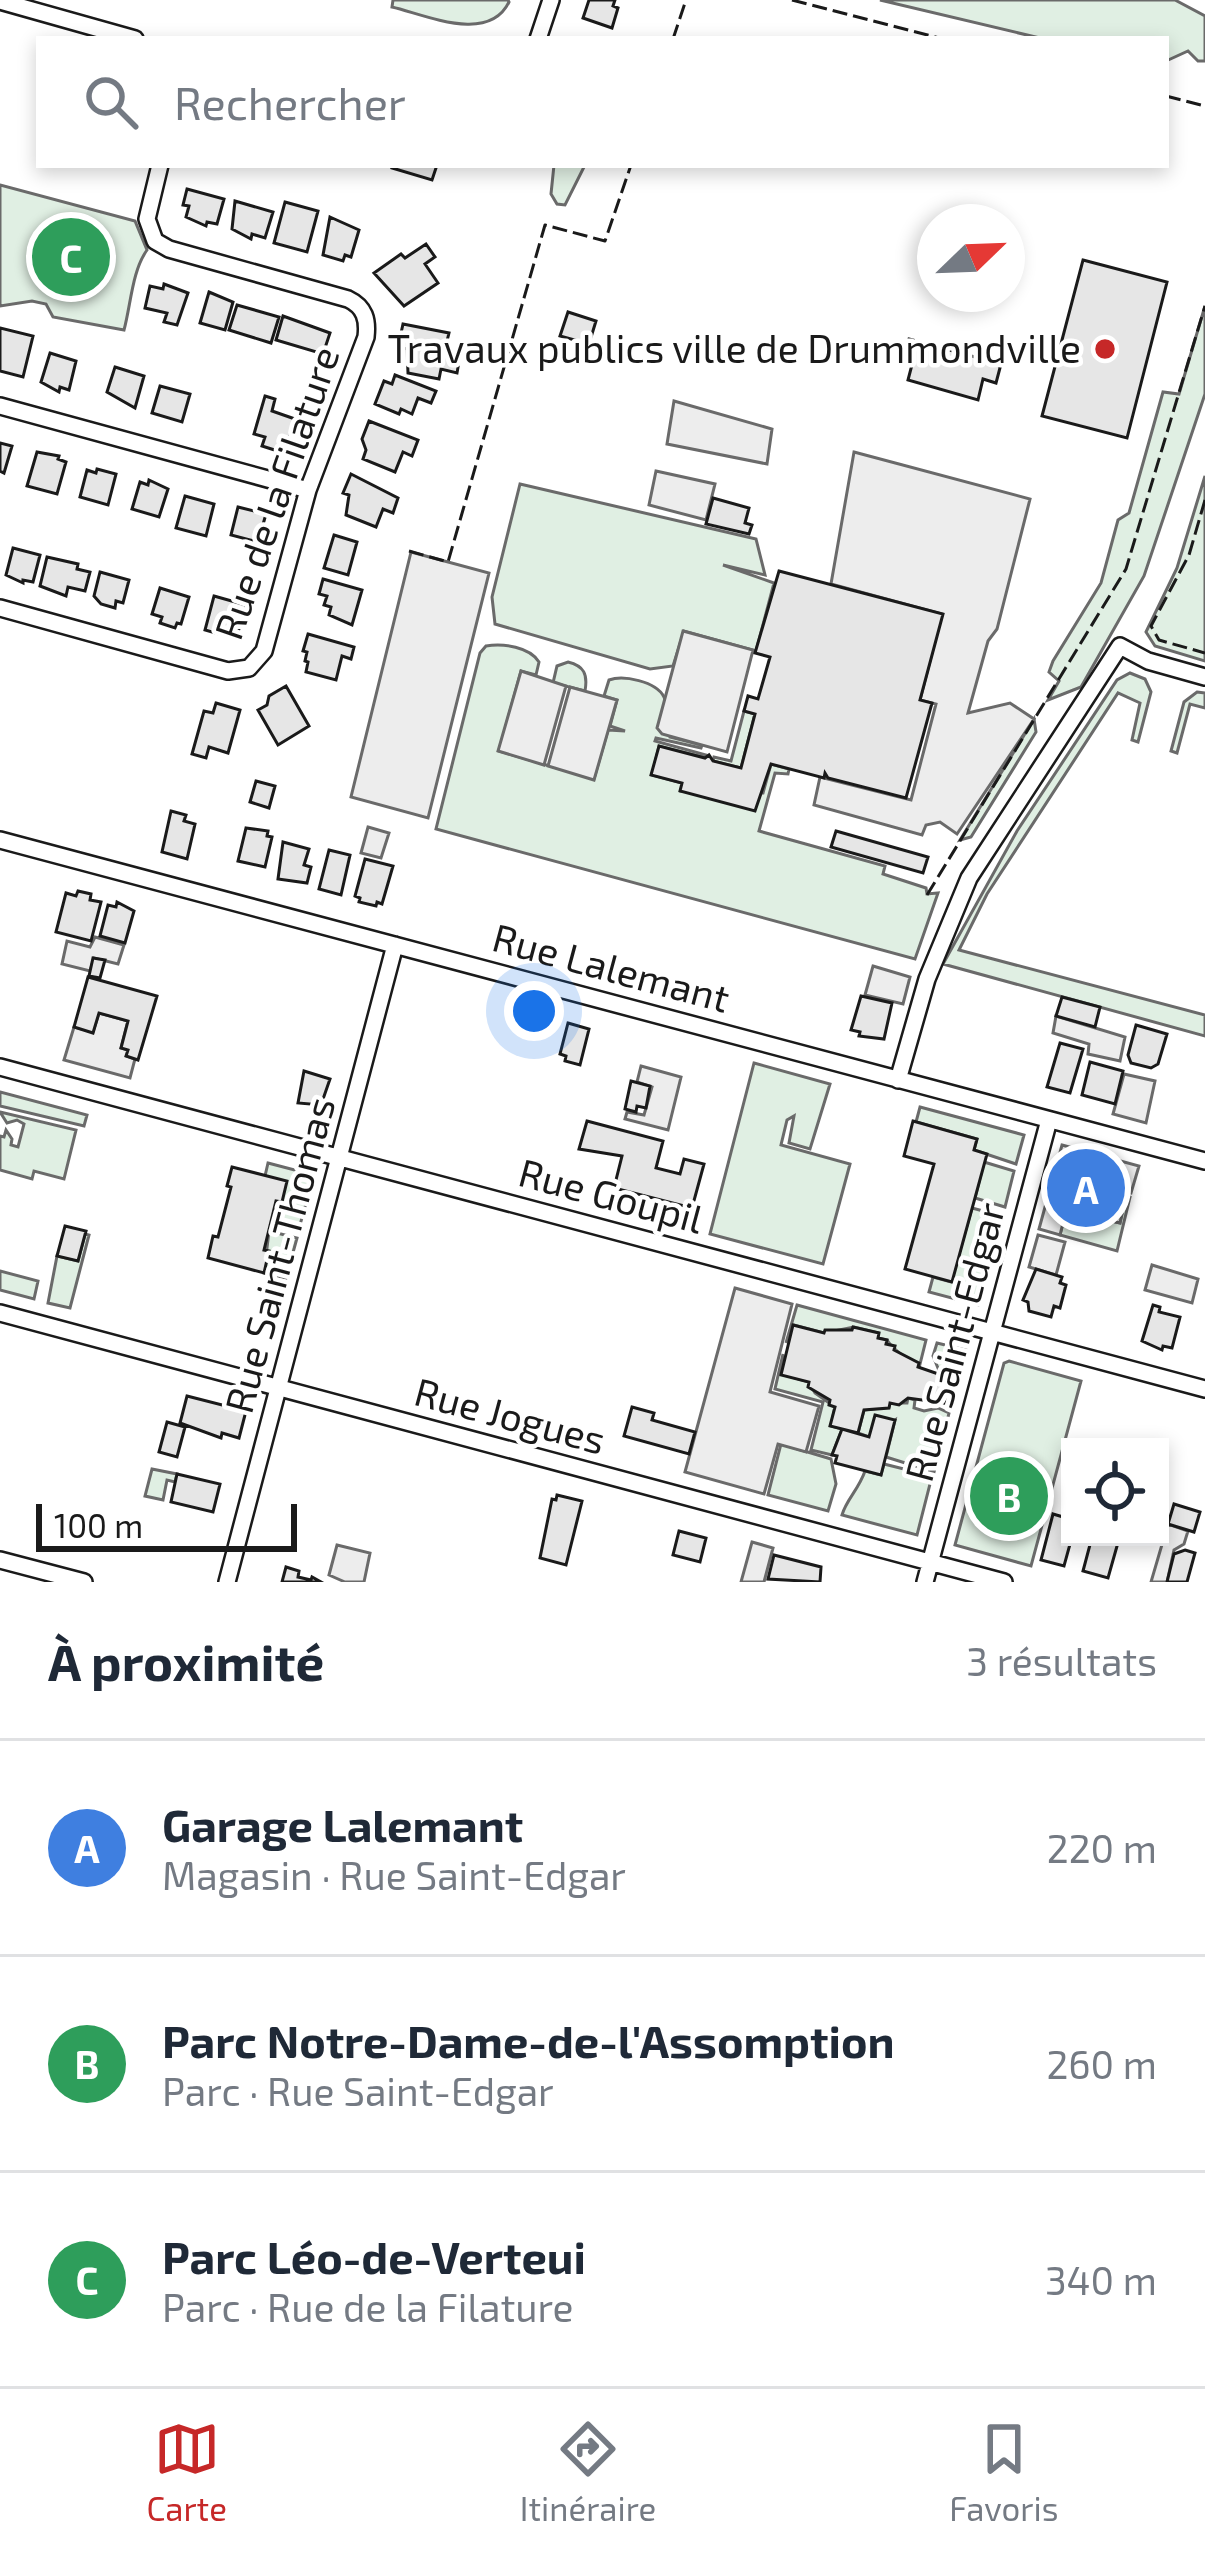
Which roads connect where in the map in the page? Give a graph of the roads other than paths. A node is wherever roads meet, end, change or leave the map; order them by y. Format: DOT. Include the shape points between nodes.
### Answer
graph roads {
  1 [pos="551,0"];
  2 [pos="0,1"];
  3 [pos="124,36"];
  4 [pos="539,36"];
  5 [pos="159,168"];
  6 [pos="0,406"];
  7 [pos="308,490"];
  8 [pos="0,608"];
  9 [pos="1205,677"];
  10 [pos="0,840"];
  11 [pos="395,946"];
  12 [pos="0,1067"];
  13 [pos="898,1080"];
  14 [pos="1049,1120"];
  15 [pos="340,1157"];
  16 [pos="1205,1161"];
  17 [pos="0,1313"];
  18 [pos="992,1333"];
  19 [pos="279,1388"];
  20 [pos="1205,1389"];
  21 [pos="0,1560"];
  22 [pos="930,1562"];
  23 [pos="84,1582"];
  24 [pos="227,1582"];
  25 [pos="925,1582"];
  26 [pos="1004,1582"];
  1 -- 4 [label="street"];
  2 -- 3 [label="street"];
  5 -- 7 [label="street, Rue de la Filature" via="147,218 154,241 349,299 365,314 366,337"];
  6 -- 7 [label="street"];
  7 -- 8 [label="street, Rue de la Filature" via="264,651 249,668 228,671"];
  9 -- 13 [label="street" via="1120,646 969,878 927,979"];
  10 -- 11 [label="street, Rue Lalemant"];
  11 -- 13 [label="street, Rue Lalemant"];
  11 -- 15 [label="street, Rue Saint-Thomas"];
  12 -- 15 [label="street, Rue Goupil"];
  13 -- 14 [label="street, Rue Lalemant"];
  14 -- 16 [label="street, Rue Lalemant"];
  14 -- 18 [label="street, Rue Saint-Edgar"];
  15 -- 18 [label="street, Rue Goupil"];
  15 -- 19 [label="street, Rue Saint-Thomas"];
  17 -- 19 [label="street, Rue Jogues"];
  18 -- 20 [label="street, Rue Goupil"];
  18 -- 22 [label="street, Rue Saint-Edgar"];
  19 -- 22 [label="street, Rue Jogues"];
  19 -- 24 [label="street, Rue Saint-Thomas"];
  21 -- 23 [label="street"];
  22 -- 25 [label="street, Rue Saint-Edgar"];
  22 -- 26 [label="street, Rue Jogues"];
}
